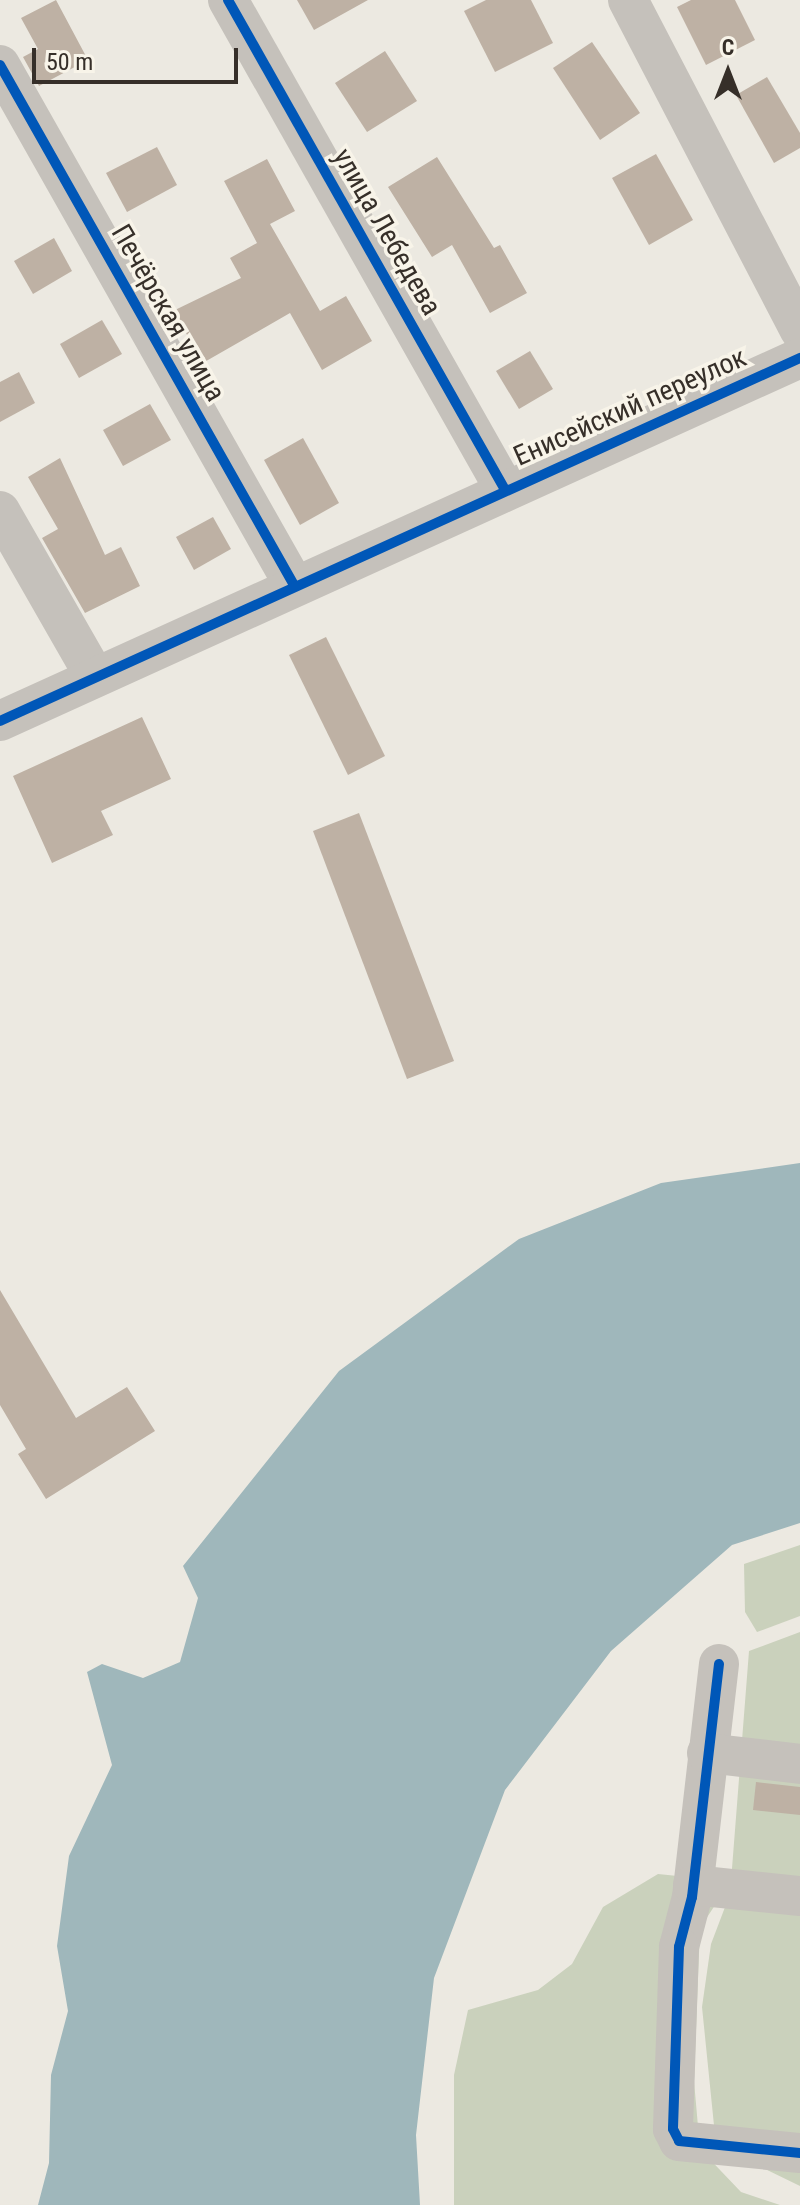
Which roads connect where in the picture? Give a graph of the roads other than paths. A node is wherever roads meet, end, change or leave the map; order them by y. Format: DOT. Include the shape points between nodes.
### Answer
graph roads {
  1 [pos="228,0"];
  2 [pos="628,0"];
  3 [pos="0,65"];
  4 [pos="800,330"];
  5 [pos="800,358"];
  6 [pos="504,488"];
  7 [pos="0,511"];
  8 [pos="294,585"];
  9 [pos="95,677"];
  10 [pos="0,721"];
  11 [pos="719,1664"];
  12 [pos="707,1753"];
  13 [pos="800,1764"];
  14 [pos="693,1885"];
  15 [pos="800,1896"];
  16 [pos="800,2153"];
  1 -- 6 [label="street, улица Лебедева"];
  2 -- 4 [label="street"];
  3 -- 8 [label="street, Печёрская улица"];
  5 -- 6 [label="street, Енисейский переулок"];
  6 -- 8 [label="street, Енисейский переулок"];
  7 -- 9 [label="street"];
  8 -- 9 [label="street, Енисейский переулок"];
  9 -- 10 [label="street, Енисейский переулок"];
  11 -- 12 [label="street"];
  12 -- 13 [label="street"];
  12 -- 14 [label="street"];
  14 -- 15 [label="street"];
  14 -- 16 [label="street" via="679,1947 673,2129 679,2141"];
}
